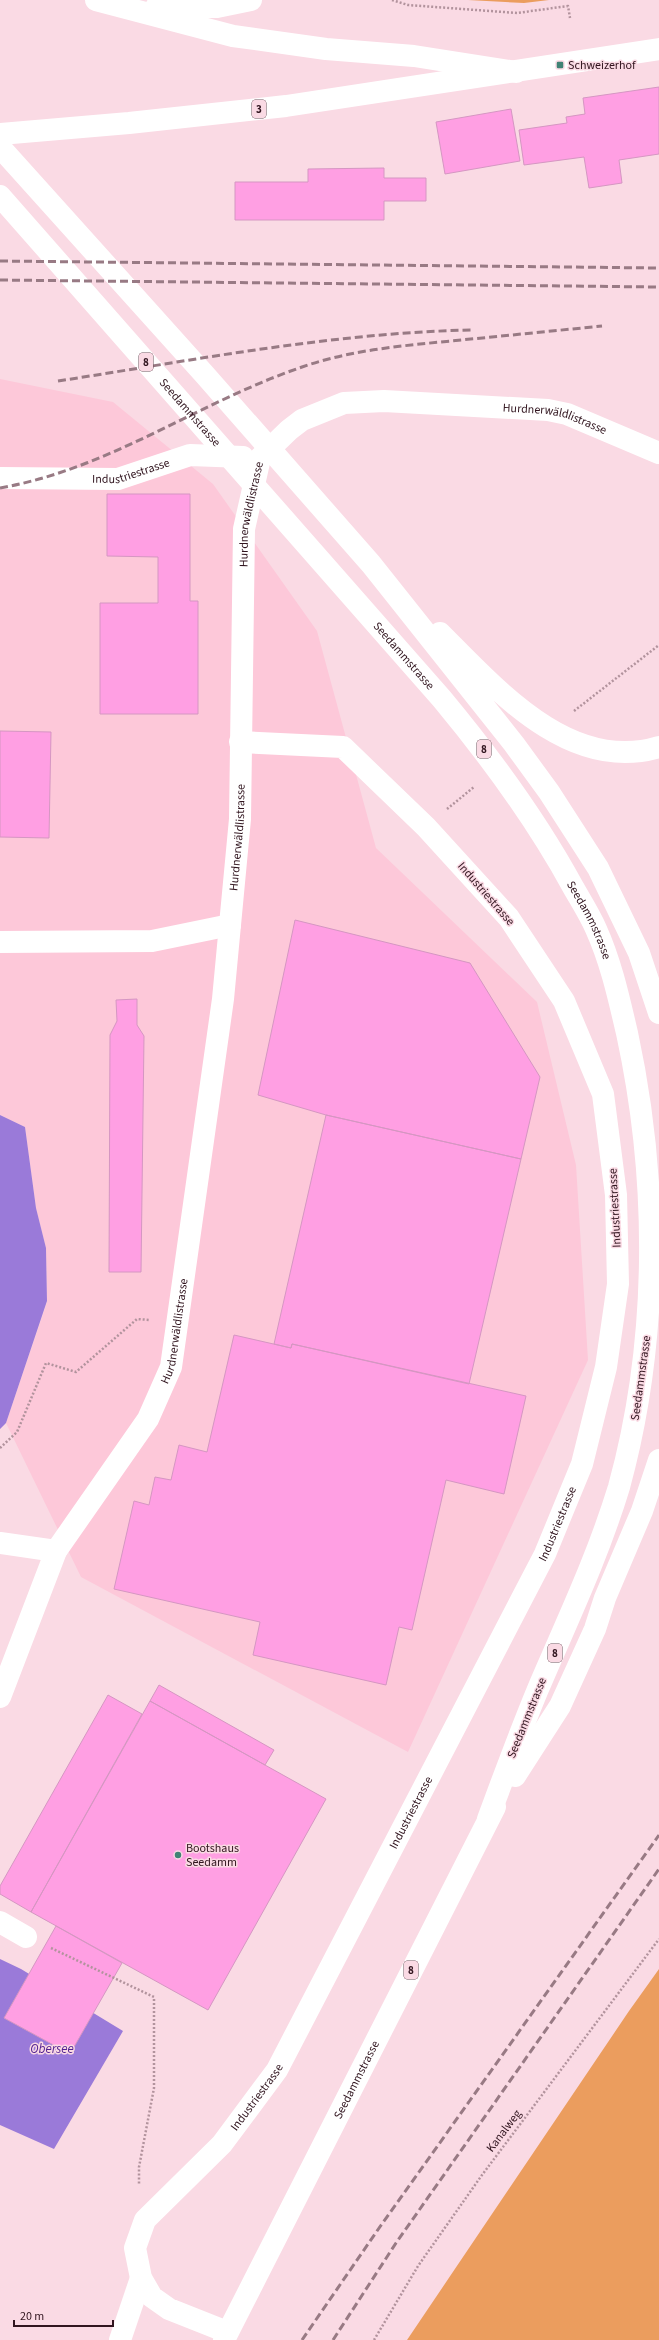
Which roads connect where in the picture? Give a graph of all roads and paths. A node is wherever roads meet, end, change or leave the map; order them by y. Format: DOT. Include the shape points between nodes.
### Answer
graph roads {
  1 [pos="251,0"];
  2 [pos="392,0"];
  3 [pos="102,2"];
  4 [pos="570,18"];
  5 [pos="659,49"];
  6 [pos="516,72"];
  7 [pos="0,134"];
  8 [pos="0,147"];
  9 [pos="0,196"];
  10 [pos="659,453"];
  11 [pos="260,458"];
  12 [pos="0,478"];
  13 [pos="371,564"];
  14 [pos="659,645"];
  15 [pos="570,714"];
  16 [pos="240,742"];
  17 [pos="659,747"];
  18 [pos="475,786"];
  19 [pos="426,827"];
  20 [pos="230,924"];
  21 [pos="0,942"];
  22 [pos="659,1013"];
  23 [pos="178,1320"];
  24 [pos="0,1448"];
  25 [pos="659,1460"];
  26 [pos="0,1544"];
  27 [pos="56,1551"];
  28 [pos="0,1697"];
  29 [pos="488,1819"];
  30 [pos="0,1922"];
  31 [pos="26,1936"];
  32 [pos="659,1939"];
  33 [pos="145,2220"];
  34 [pos="141,2278"];
  35 [pos="226,2336"];
  36 [pos="120,2340"];
  37 [pos="374,2340"];
  1 -- 3 [label="main road" via="202,8"];
  2 -- 4 [label="path" via="408,5 517,12 568,6"];
  3 -- 6 [label="main road" via="192,26 264,41 414,56"];
  5 -- 6 [label="main road, 3"];
  6 -- 7 [label="main road, 3" via="286,106"];
  8 -- 13 [label="main road"];
  9 -- 29 [label="main road, Seedammstrasse / 8" via="457,717 511,787 549,843 596,929 610,967 635,1068 644,1122 652,1268 645,1356 636,1417 619,1485 594,1563 539,1688"];
  10 -- 11 [label="main road, Hurdnerwäldlistrasse" via="568,414 548,410 384,401 344,403 319,412 289,430"];
  11 -- 12 [label="main road, Industriestrasse" via="190,454 118,479"];
  11 -- 16 [label="main road, Hurdnerwäldlistrasse" via="244,529"];
  13 -- 17 [label="main road" via="486,680 542,724 568,740 590,748 631,752"];
  13 -- 22 [label="main road" via="514,744 574,829 620,911 639,953"];
  14 -- 15 [label="path"];
  16 -- 19 [label="main road, Industriestrasse" via="343,747"];
  16 -- 20 [label="main road, Hurdnerwäldlistrasse" via="240,819"];
  18 -- 19 [label="path"];
  19 -- 33 [label="main road, Industriestrasse" via="509,918 560,994 603,1094 616,1195 618,1284 606,1367 582,1464 545,1554 277,2070 222,2144"];
  20 -- 21 [label="main road" via="152,940"];
  20 -- 23 [label="main road, Hurdnerwäldlistrasse" via="223,999"];
  23 -- 24 [label="path" via="137,1319 76,1372 46,1363 17,1432"];
  23 -- 27 [label="main road, Hurdnerwäldlistrasse" via="171,1367 148,1419"];
  25 -- 29 [label="main road, Seedammstrasse / 8" via="642,1511 605,1598 595,1629 560,1706"];
  26 -- 27 [label="main road"];
  27 -- 28 [label="main road, Hurdnerwäldlistrasse"];
  29 -- 35 [label="main road, Seedammstrasse / 8"];
  30 -- 31 [label="main road"];
  31 -- 33 [label="path" via="154,1997 154,2088 139,2175 138,2204"];
  32 -- 37 [label="path, Kanalweg" via="418,2266"];
  33 -- 34 [label="main road, Industriestrasse" via="135,2248"];
  34 -- 35 [label="main road, Industriestrasse" via="152,2296 169,2308"];
  34 -- 36 [label="main road"];
}
